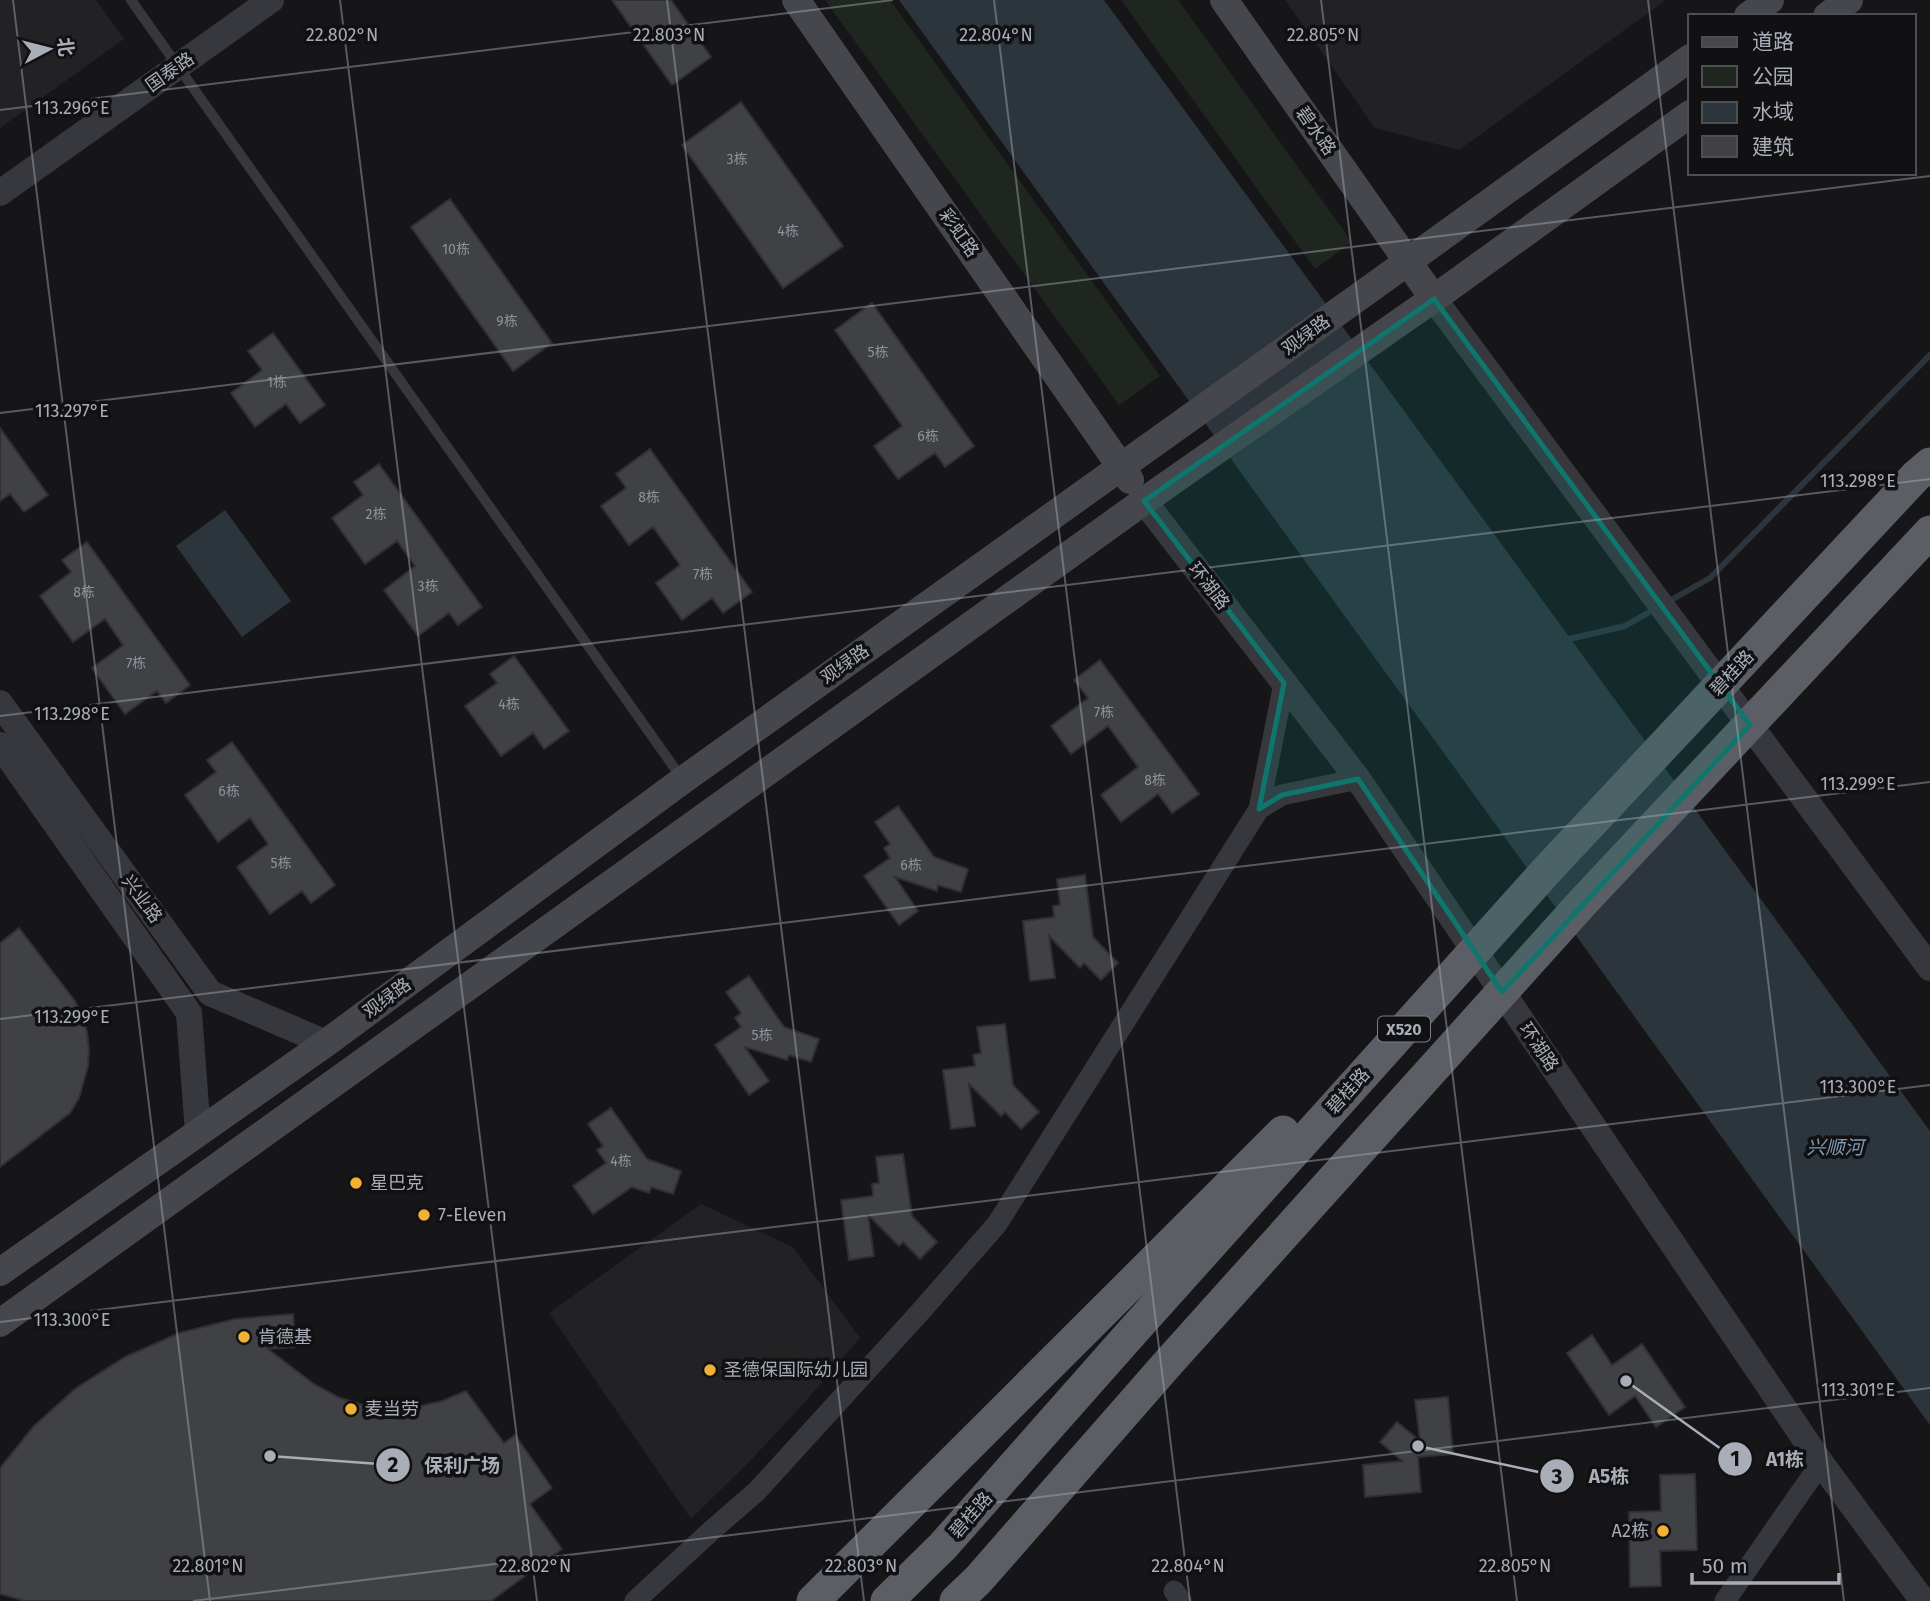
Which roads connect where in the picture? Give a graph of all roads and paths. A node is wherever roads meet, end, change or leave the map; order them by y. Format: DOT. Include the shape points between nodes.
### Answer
graph roads {
  1 [pos="131,0"];
  2 [pos="271,0"];
  3 [pos="796,0"];
  4 [pos="1224,0"];
  5 [pos="1770,0"];
  6 [pos="1849,0"];
  7 [pos="1751,14"];
  8 [pos="1830,14"];
  9 [pos="1688,59"];
  10 [pos="178,66"];
  11 [pos="1688,115"];
  12 [pos="0,193"];
  13 [pos="1408,262"];
  14 [pos="1434,299"];
  15 [pos="1930,464"];
  16 [pos="1121,467"];
  17 [pos="1144,501"];
  18 [pos="1930,532"];
  19 [pos="1284,683"];
  20 [pos="0,703"];
  21 [pos="0,744"];
  22 [pos="1358,779"];
  23 [pos="683,780"];
  24 [pos="1259,809"];
  25 [pos="1580,836"];
  26 [pos="1930,968"];
  27 [pos="326,1043"];
  28 [pos="198,1132"];
  29 [pos="0,1272"];
  30 [pos="0,1323"];
  31 [pos="1821,1463"];
  32 [pos="635,1601"];
  33 [pos="813,1601"];
  34 [pos="887,1601"];
  35 [pos="956,1601"];
  36 [pos="1725,1601"];
  37 [pos="1923,1601"];
  1 -- 10 [label="lane"];
  2 -- 10 [label="street, 国泰路"];
  3 -- 16 [label="main road, 彩虹路"];
  4 -- 13 [label="main road, 碧水路"];
  5 -- 7 [label="main road"];
  6 -- 8 [label="main road"];
  9 -- 13 [label="main road, 观绿路"];
  10 -- 12 [label="street, 国泰路"];
  10 -- 23 [label="lane"];
  11 -- 14 [label="main road"];
  13 -- 14 [label="main road, 碧水路"];
  13 -- 16 [label="main road, 观绿路"];
  14 -- 17 [label="main road"];
  14 -- 26 [label="street"];
  15 -- 25 [label="highway, 碧桂路 / X520, bridge"];
  16 -- 17 [label="main road, 彩虹路"];
  16 -- 23 [label="main road, 观绿路"];
  17 -- 19 [label="street, 环湖路"];
  17 -- 30 [label="main road"];
  18 -- 35 [label="highway, X520, bridge" via="1583,902"];
  19 -- 22 [label="street, 环湖路"];
  19 -- 24 [label="street"];
  20 -- 27 [label="street, 兴业路" via="211,993"];
  21 -- 28 [label="street, 兴业路" via="189,1013"];
  22 -- 24 [label="street" via="1282,795"];
  22 -- 31 [label="street, 环湖路"];
  23 -- 27 [label="main road, 观绿路"];
  24 -- 32 [label="street" via="997,1223 757,1490"];
  25 -- 33 [label="highway, bridge"];
  25 -- 34 [label="highway, 碧桂路 / X520, bridge" via="943,1546"];
  27 -- 28 [label="main road, 观绿路"];
  28 -- 29 [label="main road, 观绿路"];
  31 -- 36 [label="street"];
  31 -- 37 [label="street, 环湖路"];
}
